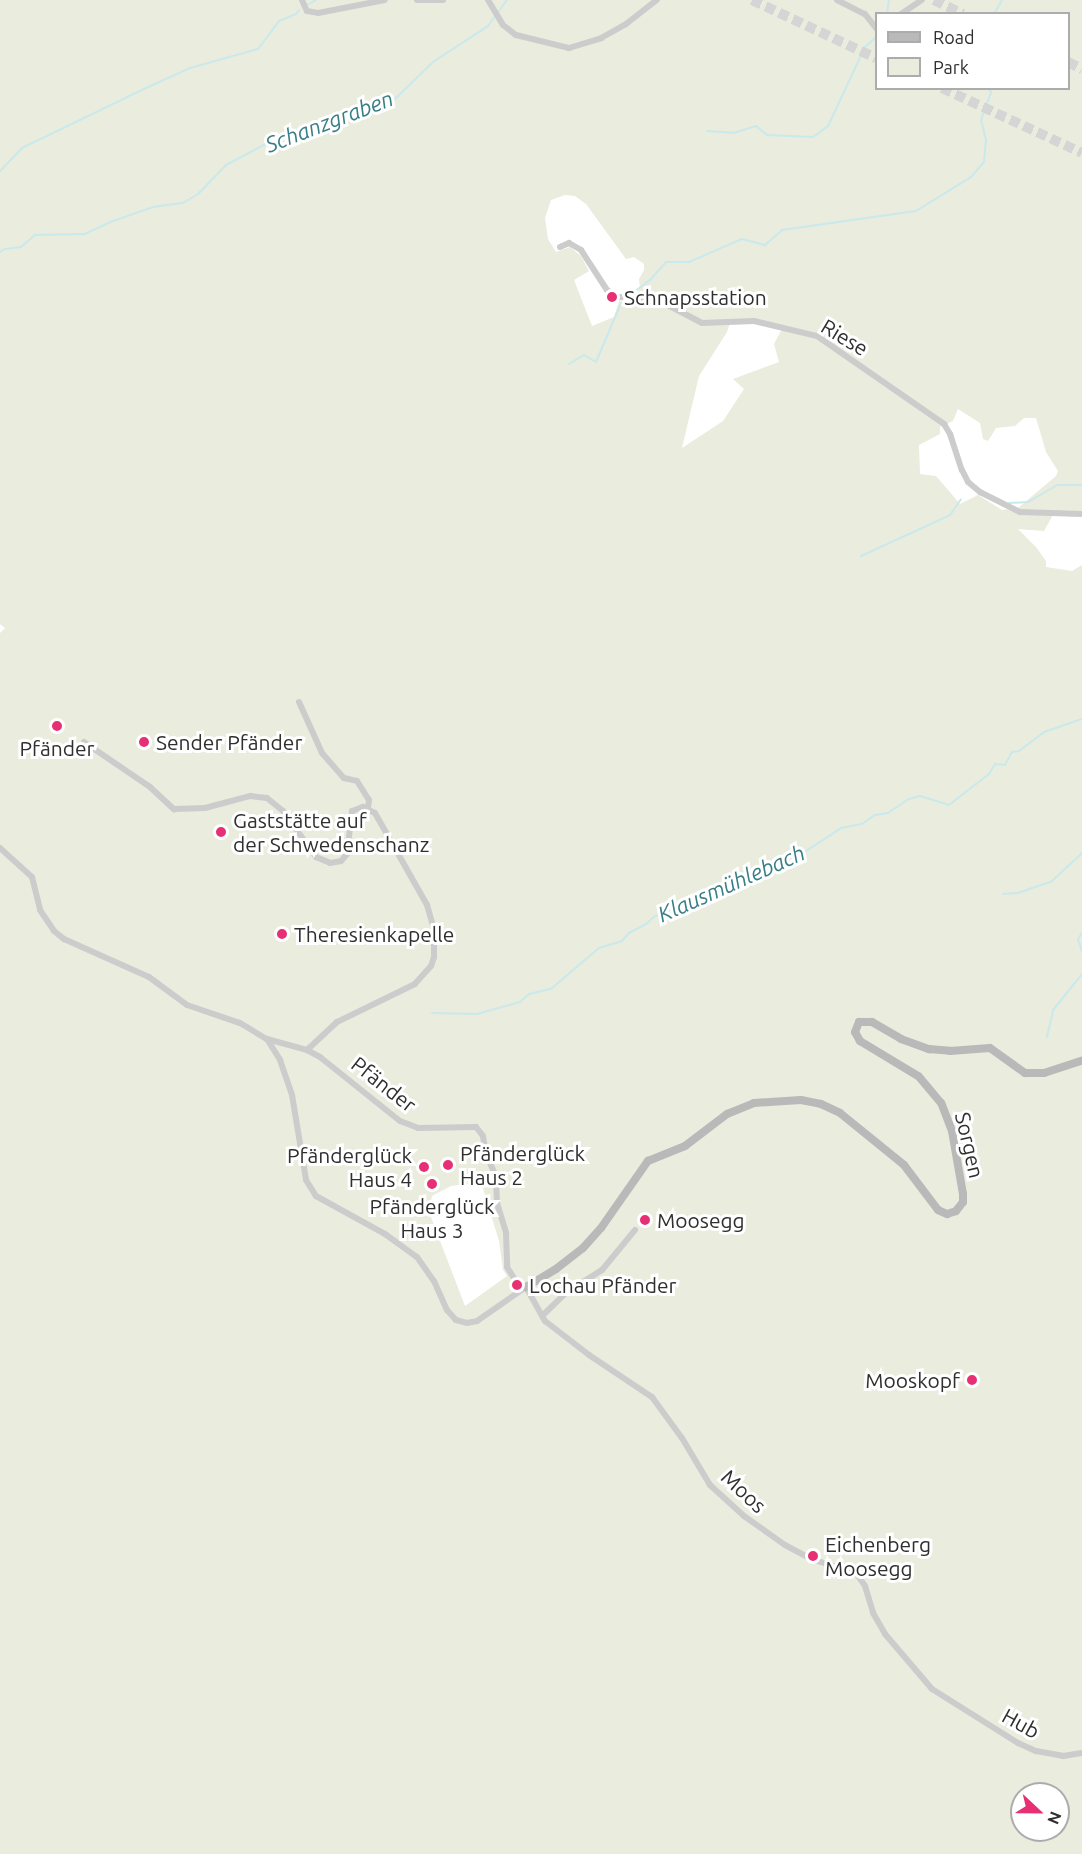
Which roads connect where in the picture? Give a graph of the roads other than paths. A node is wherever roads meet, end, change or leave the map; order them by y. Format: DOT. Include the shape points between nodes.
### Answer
graph roads {
  1 [pos="302,0"];
  2 [pos="384,0"];
  3 [pos="417,0"];
  4 [pos="443,0"];
  5 [pos="488,0"];
  6 [pos="657,0"];
  7 [pos="837,0"];
  8 [pos="922,0"];
  9 [pos="904,12"];
  10 [pos="875,27"];
  11 [pos="560,247"];
  12 [pos="1082,514"];
  13 [pos="299,702"];
  14 [pos="84,742"];
  15 [pos="368,808"];
  16 [pos="0,848"];
  17 [pos="267,1039"];
  18 [pos="307,1050"];
  19 [pos="1082,1061"];
  20 [pos="635,1230"];
  21 [pos="526,1287"];
  22 [pos="542,1316"];
  23 [pos="949,1701"];
  24 [pos="1082,1753"];
  1 -- 2 [label="street" via="307,11 318,13"];
  3 -- 4 [label="street"];
  5 -- 6 [label="street" via="499,20 516,35 569,48 602,38"];
  7 -- 10 [label="street" via="865,14"];
  8 -- 9 [label="street"];
  11 -- 12 [label="street, Riese" via="569,243 580,250 607,290 620,297 660,300 702,323 754,321 817,336 944,424 968,482 980,492 1020,512"];
  13 -- 15 [label="street" via="322,753 344,778 357,782 369,800"];
  14 -- 15 [label="street" via="150,787 174,809 205,808 249,796 267,798 284,811 316,857 330,863 341,861 347,854 352,811"];
  15 -- 18 [label="street" via="386,828 427,905 434,929 434,957 415,984 337,1022"];
  16 -- 17 [label="street, Pfänder" via="32,878 40,910 64,939 149,977 187,1005 240,1023"];
  17 -- 18 [label="street, Pfänder"];
  17 -- 21 [label="street, Pfänder" via="280,1060 292,1095 306,1180 316,1196 385,1234 417,1257 456,1320 477,1321"];
  18 -- 21 [label="street, Pfänder" via="334,1066 400,1121 424,1128 472,1125 481,1131 496,1176 497,1203 506,1233 507,1267 515,1280"];
  19 -- 21 [label="street, Sorgen" via="1025,1073 990,1048 929,1049 863,1021 857,1024 855,1032 860,1041 918,1076 941,1103 952,1131 963,1194 962,1206 954,1213 938,1210 904,1165 852,1121 821,1104 801,1100 754,1103 736,1109 685,1146 648,1161 601,1228 579,1252"];
  20 -- 22 [label="street" via="602,1270 567,1292"];
  21 -- 22 [label="street, Moos"];
  22 -- 23 [label="street, Moos" via="559,1334 651,1397 682,1437 711,1485 730,1505 785,1545 856,1573 885,1634 922,1680"];
  23 -- 24 [label="street, Hub" via="1036,1751 1063,1756"];
}
